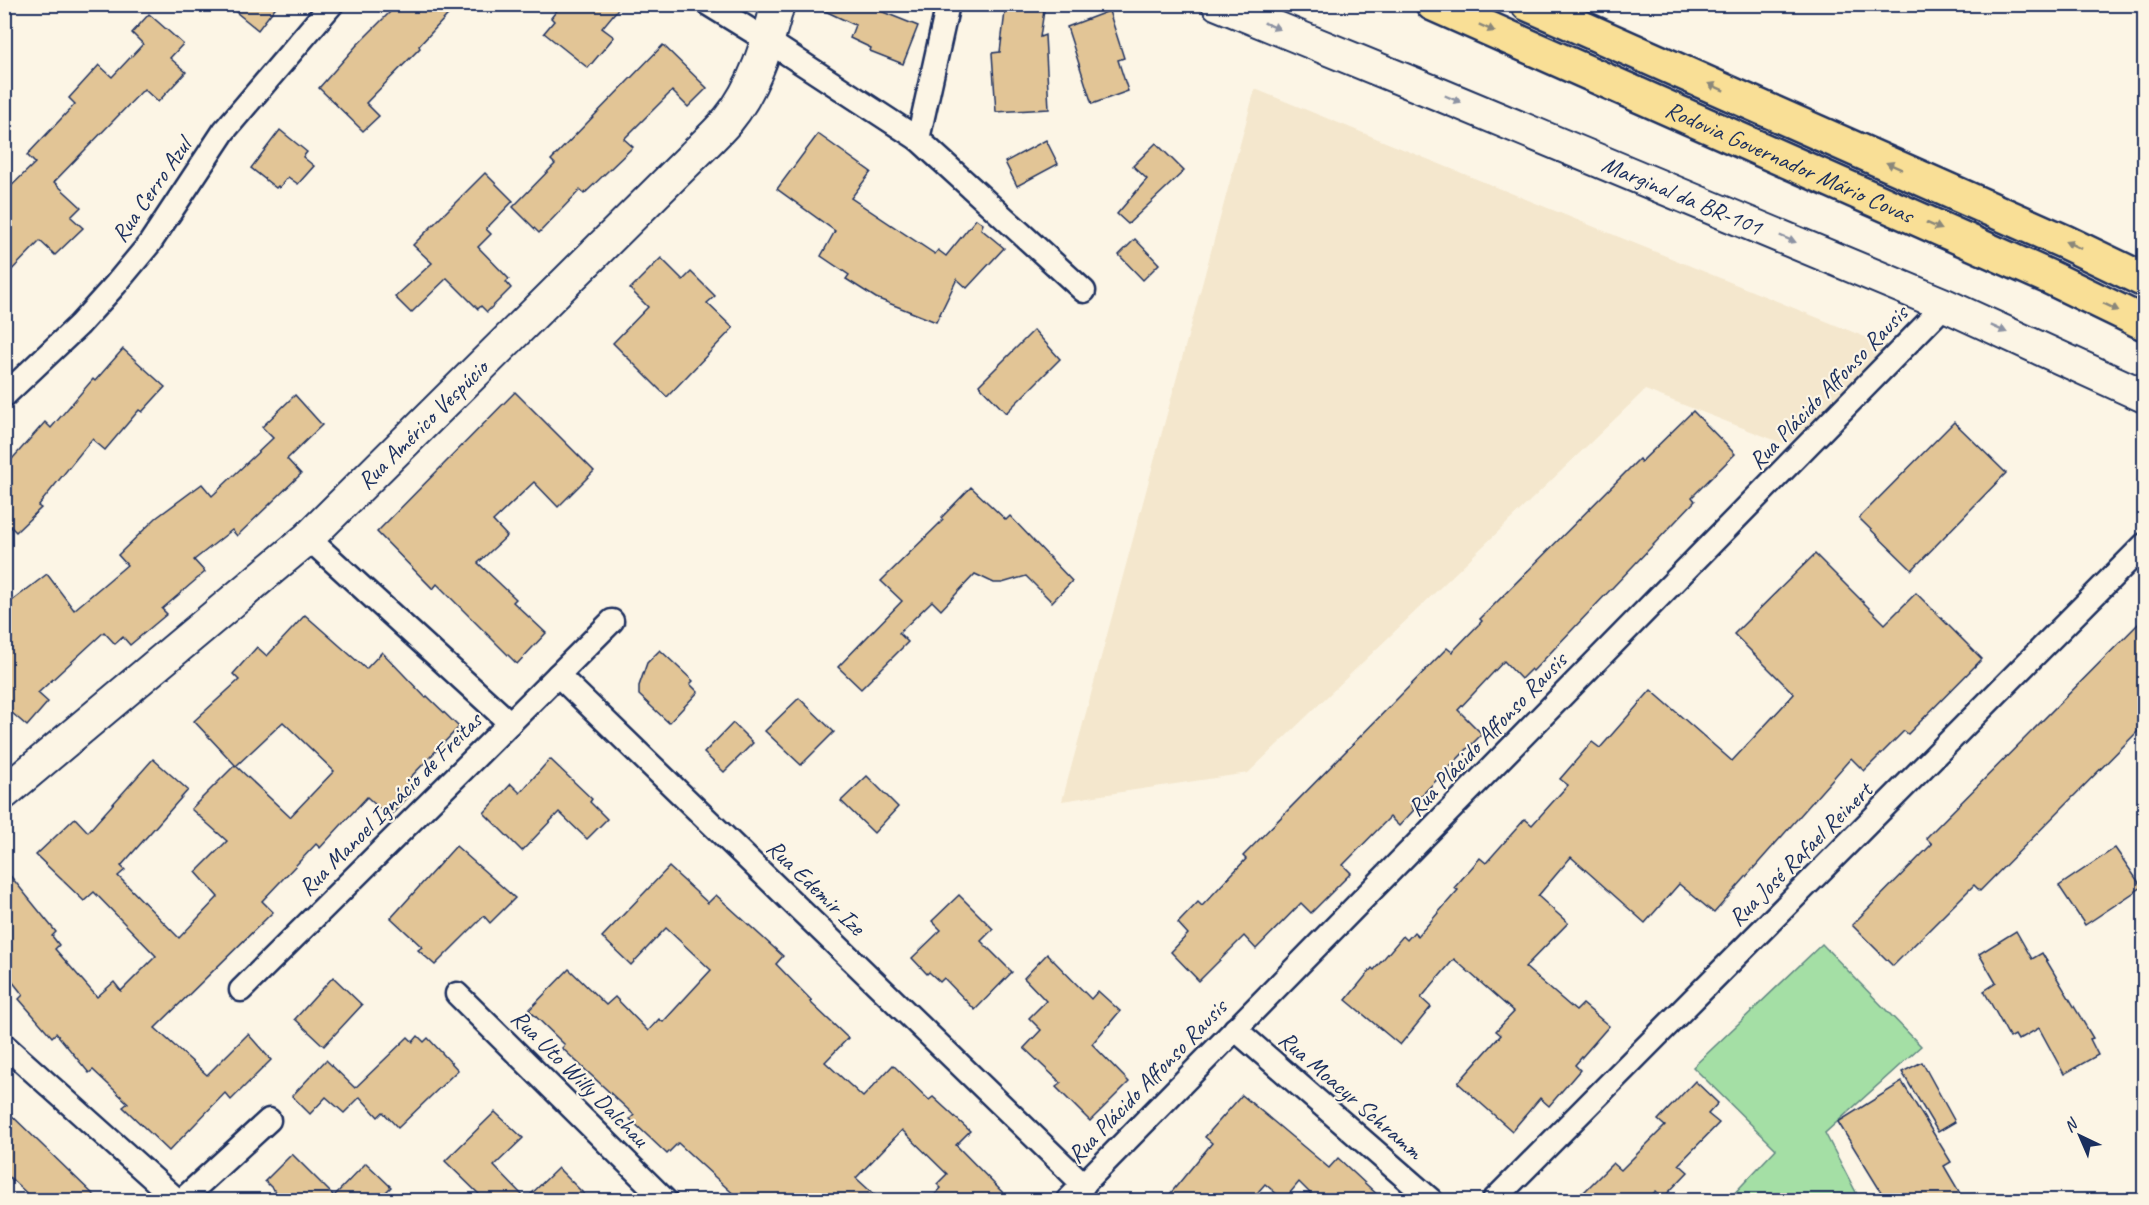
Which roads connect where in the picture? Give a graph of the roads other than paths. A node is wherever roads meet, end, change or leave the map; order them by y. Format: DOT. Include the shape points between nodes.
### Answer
graph roads {
  1 [pos="332,4"];
  2 [pos="708,4"];
  3 [pos="778,4"];
  4 [pos="948,4"];
  5 [pos="1218,4"];
  6 [pos="1433,4"];
  7 [pos="1528,4"];
  8 [pos="768,41"];
  9 [pos="918,139"];
  10 [pos="2145,279"];
  11 [pos="1084,291"];
  12 [pos="1945,305"];
  13 [pos="2145,323"];
  14 [pos="4,396"];
  15 [pos="2145,396"];
  16 [pos="308,538"];
  17 [pos="2145,545"];
  18 [pos="612,621"];
  19 [pos="558,675"];
  20 [pos="510,723"];
  21 [pos="4,793"];
  22 [pos="241,990"];
  23 [pos="457,994"];
  24 [pos="1235,1029"];
  25 [pos="4,1045"];
  26 [pos="269,1120"];
  27 [pos="1076,1192"];
  28 [pos="177,1200"];
  29 [pos="182,1200"];
  30 [pos="665,1200"];
  31 [pos="1431,1200"];
  32 [pos="1494,1200"];
  1 -- 14 [label="street, Rua Cerro Azul" via="225,131 150,243 116,284"];
  2 -- 8 [label="street"];
  3 -- 8 [label="street, Rua Américo Vespúcio"];
  4 -- 9 [label="street"];
  5 -- 12 [label="street, Marginal da BR-101, one-way"];
  6 -- 13 [label="highway, Rodovia Governador Mário Covas, one-way"];
  10 -- 7 [label="highway, Rodovia Governador Mário Covas, one-way"];
  8 -- 9 [label="street"];
  8 -- 16 [label="street, Rua Américo Vespúcio" via="751,85 729,119"];
  9 -- 11 [label="street"];
  12 -- 15 [label="street, Marginal da BR-101, one-way"];
  12 -- 24 [label="street, Rua Plácido Affonso Rausis"];
  16 -- 20 [label="street, Rua Manoel Ignácio de Freitas"];
  16 -- 21 [label="street, Rua Américo Vespúcio"];
  17 -- 32 [label="street, Rua José Rafael Reinert"];
  18 -- 19 [label="street"];
  19 -- 20 [label="street"];
  19 -- 27 [label="street, Rua Edemir Ize"];
  20 -- 22 [label="street, Rua Manoel Ignácio de Freitas"];
  23 -- 30 [label="street, Rua Uto Willy Dalchau"];
  24 -- 27 [label="street, Rua Plácido Affonso Rausis"];
  24 -- 31 [label="street, Rua Moacyr Schramm"];
  25 -- 28 [label="street"];
  26 -- 29 [label="street"];
}
